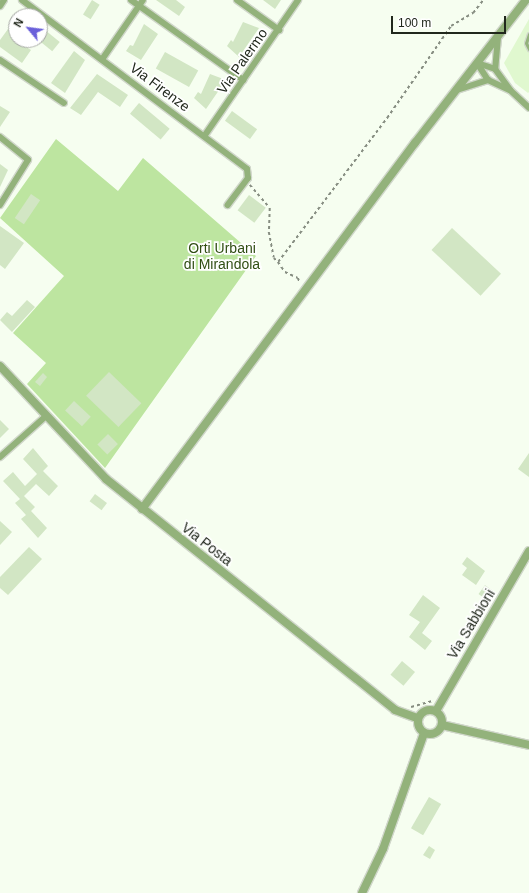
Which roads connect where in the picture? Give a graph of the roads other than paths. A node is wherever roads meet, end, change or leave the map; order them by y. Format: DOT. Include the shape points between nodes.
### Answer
graph roads {
  1 [pos="4,0"];
  2 [pos="22,0"];
  3 [pos="130,0"];
  4 [pos="143,0"];
  5 [pos="237,0"];
  6 [pos="298,0"];
  7 [pos="526,0"];
  8 [pos="0,6"];
  9 [pos="139,6"];
  10 [pos="279,30"];
  11 [pos="529,34"];
  12 [pos="498,37"];
  13 [pos="529,49"];
  14 [pos="103,58"];
  15 [pos="0,60"];
  16 [pos="477,63"];
  17 [pos="495,69"];
  18 [pos="243,80"];
  19 [pos="488,80"];
  20 [pos="456,90"];
  21 [pos="510,90"];
  22 [pos="64,103"];
  23 [pos="529,108"];
  24 [pos="205,135"];
  25 [pos="0,137"];
  26 [pos="0,205"];
  27 [pos="228,205"];
  28 [pos="0,366"];
  29 [pos="46,416"];
  30 [pos="0,457"];
  31 [pos="142,509"];
  32 [pos="529,551"];
  33 [pos="436,711"];
  34 [pos="417,718"];
  35 [pos="442,725"];
  36 [pos="424,733"];
  37 [pos="529,745"];
  38 [pos="362,893"];
  1 -- 8 [label="street"];
  2 -- 14 [label="street, Via Firenze"];
  3 -- 9 [label="street"];
  4 -- 9 [label="street"];
  5 -- 10 [label="street"];
  6 -- 10 [label="street, Via Palermo"];
  7 -- 12 [label="street"];
  9 -- 14 [label="street"];
  9 -- 18 [label="street"];
  10 -- 18 [label="street, Via Palermo"];
  11 -- 13 [label="lane" via="526,42"];
  12 -- 16 [label="street"];
  12 -- 17 [label="street"];
  14 -- 24 [label="street, Via Firenze"];
  15 -- 22 [label="street"];
  16 -- 17 [label="street"];
  16 -- 19 [label="street"];
  16 -- 20 [label="street"];
  17 -- 21 [label="street"];
  18 -- 24 [label="street, Via Palermo"];
  19 -- 20 [label="street"];
  19 -- 21 [label="street"];
  20 -- 31 [label="street"];
  21 -- 23 [label="street"];
  24 -- 27 [label="street, Via Firenze" via="247,169 249,175"];
  25 -- 26 [label="street" via="28,160"];
  28 -- 29 [label="street, Via Posta"];
  29 -- 30 [label="street"];
  29 -- 31 [label="street, Via Posta" via="98,472"];
  31 -- 34 [label="street, Via Posta" via="395,710"];
  32 -- 33 [label="street, Via Sabbioni"];
  33 -- 34 [label="street" via="423,711"];
  33 -- 35 [label="street" via="441,717"];
  34 -- 36 [label="street" via="418,727"];
  35 -- 36 [label="street" via="437,732"];
  35 -- 37 [label="street"];
  36 -- 38 [label="street" via="383,849"];
}
